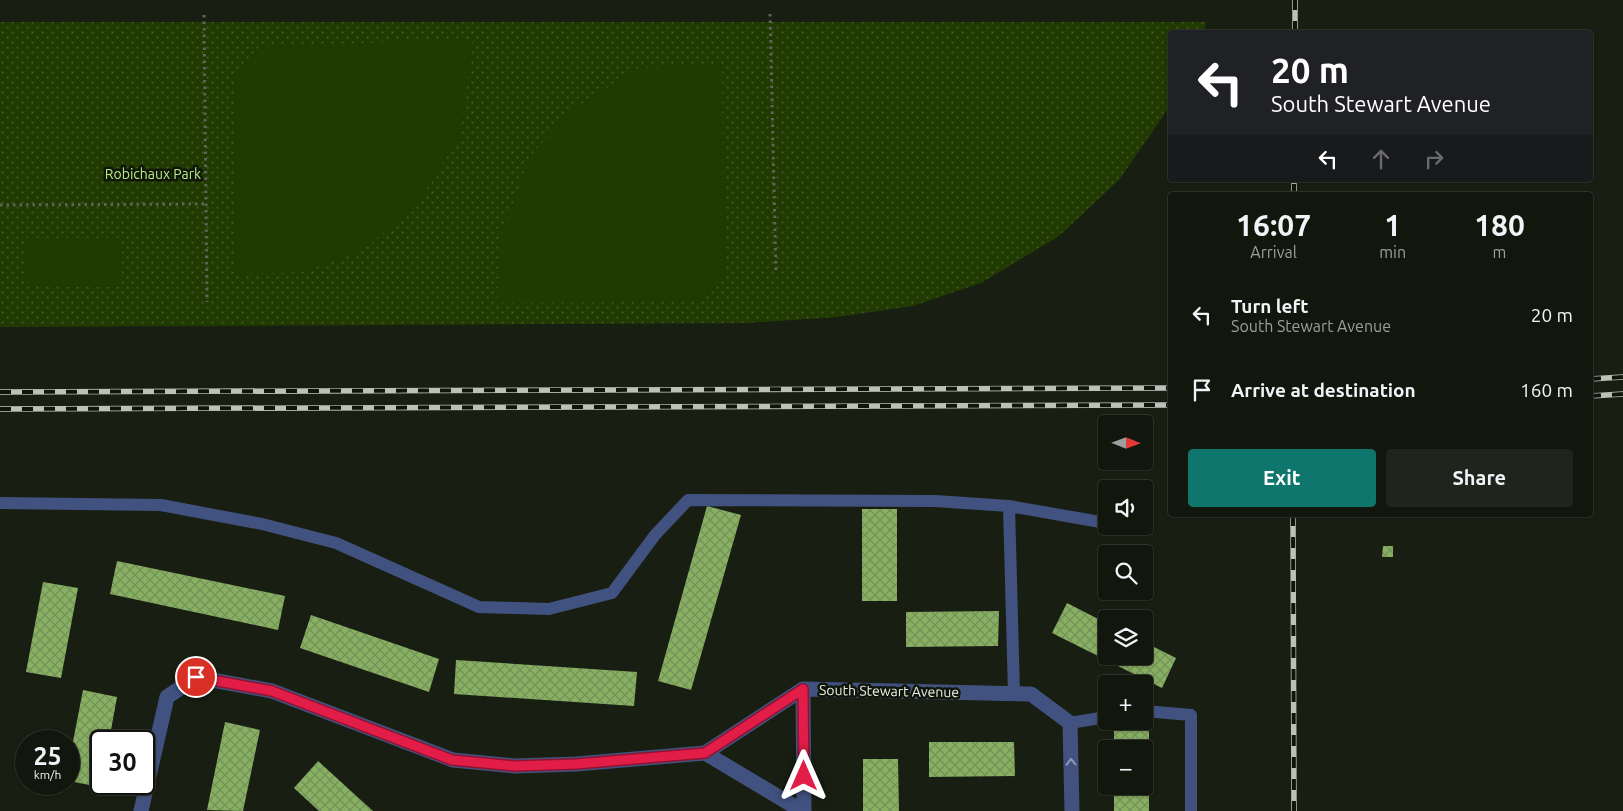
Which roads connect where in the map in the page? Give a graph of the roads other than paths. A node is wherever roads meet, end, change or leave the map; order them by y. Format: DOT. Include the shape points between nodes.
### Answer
graph roads {
  1 [pos="0,503"];
  2 [pos="1009,506"];
  3 [pos="1098,522"];
  4 [pos="803,689"];
  5 [pos="1014,694"];
  6 [pos="1153,712"];
  7 [pos="1098,718"];
  8 [pos="1070,723"];
  9 [pos="705,753"];
  10 [pos="141,811"];
  11 [pos="803,811"];
  12 [pos="1072,811"];
  13 [pos="1191,811"];
  1 -- 2 [label="lane" via="161,505 262,524 336,543 479,607 549,609 612,593 655,535 688,500 935,501"];
  2 -- 3 [label="lane"];
  2 -- 5 [label="lane"];
  4 -- 5 [label="street, South Stewart Avenue"];
  4 -- 9 [label="street, South Stewart Avenue"];
  4 -- 11 [label="street"];
  5 -- 8 [label="street, South Stewart Avenue" via="1031,694"];
  6 -- 13 [label="lane" via="1191,715"];
  7 -- 8 [label="lane"];
  12 -- 8 [label="street, one-way"];
  9 -- 10 [label="street, South Stewart Avenue" via="515,766 452,760 272,691 196,677 167,697"];
  9 -- 11 [label="street"];
}
